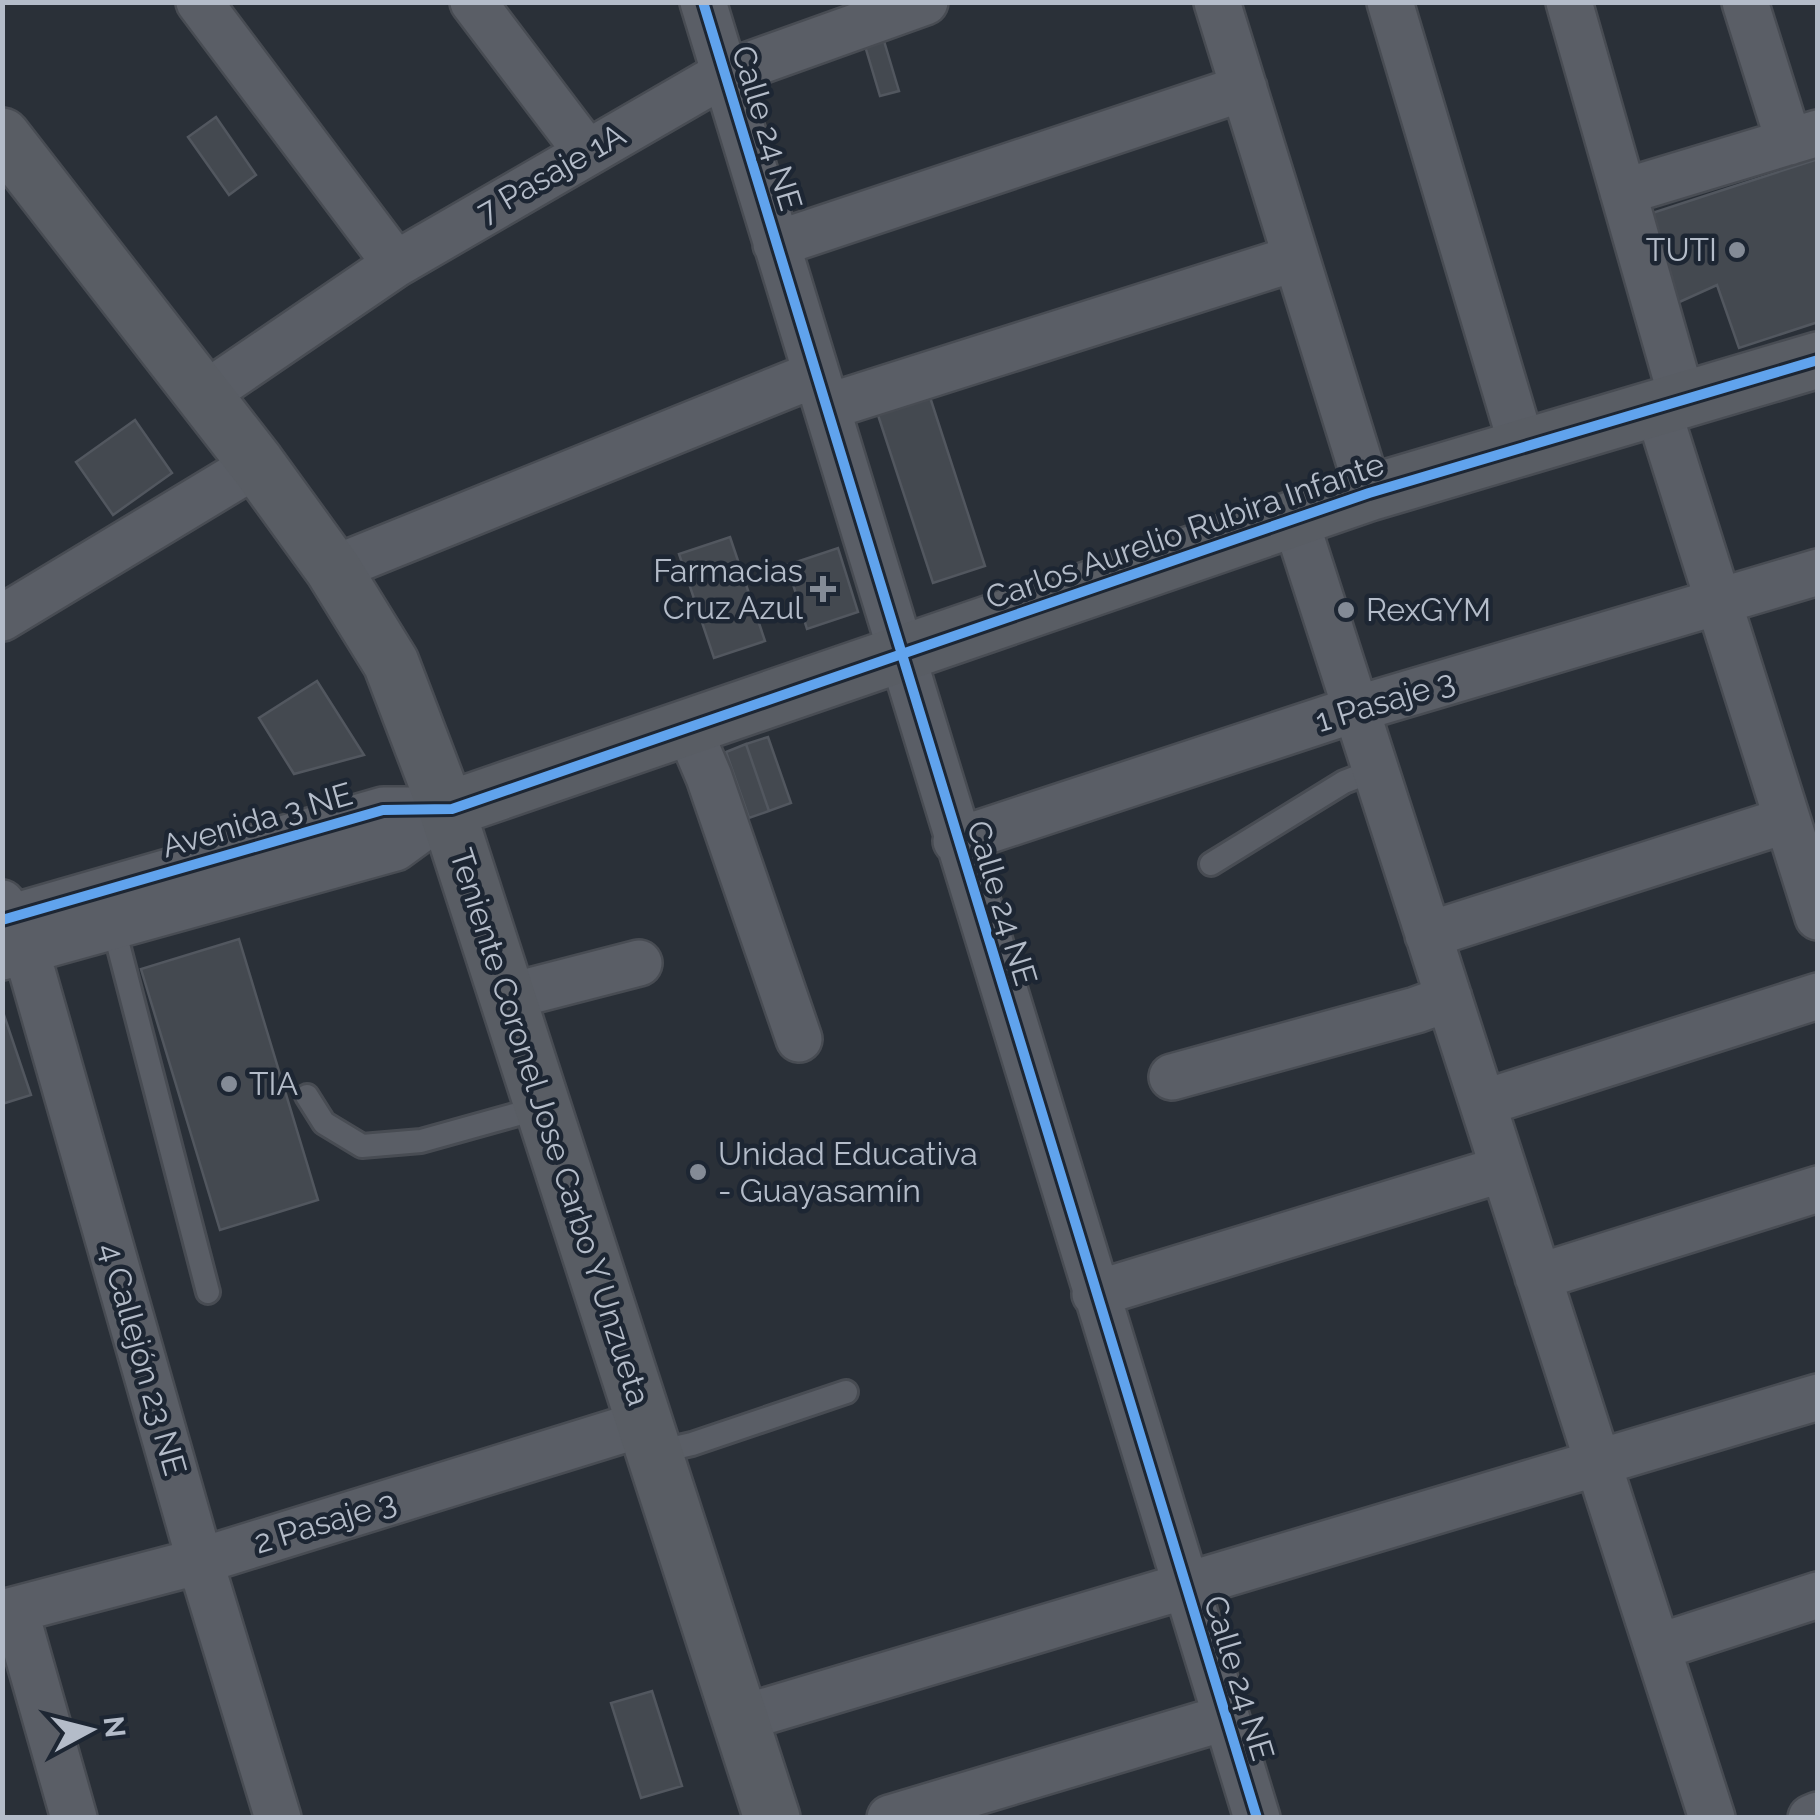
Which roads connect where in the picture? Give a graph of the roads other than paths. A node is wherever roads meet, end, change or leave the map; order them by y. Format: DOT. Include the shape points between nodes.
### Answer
graph roads {
  1 [pos="199,2"];
  2 [pos="474,2"];
  3 [pos="703,2"];
  4 [pos="924,2"];
  5 [pos="1217,2"];
  6 [pos="1390,2"];
  7 [pos="1569,2"];
  8 [pos="1746,2"];
  9 [pos="724,74"];
  10 [pos="1244,88"];
  11 [pos="2,136"];
  12 [pos="1803,138"];
  13 [pos="586,152"];
  14 [pos="1623,192"];
  15 [pos="776,244"];
  16 [pos="1296,258"];
  17 [pos="396,264"];
  18 [pos="1818,360"];
  19 [pos="822,390"];
  20 [pos="204,395"];
  21 [pos="1670,406"];
  22 [pos="1522,449"];
  23 [pos="257,464"];
  24 [pos="1370,493"];
  25 [pos="1295,520"];
  26 [pos="333,569"];
  27 [pos="1818,572"];
  28 [pos="1718,601"];
  29 [pos="9,602"];
  30 [pos="899,654"];
  31 [pos="1356,709"];
  32 [pos="689,730"];
  33 [pos="1375,770"];
  34 [pos="447,810"];
  35 [pos="1787,820"];
  36 [pos="956,841"];
  37 [pos="1211,864"];
  38 [pos="1818,916"];
  39 [pos="114,926"];
  40 [pos="9,929"];
  41 [pos="1428,935"];
  42 [pos="639,963"];
  43 [pos="1818,996"];
  44 [pos="507,997"];
  45 [pos="1449,998"];
  46 [pos="799,1039"];
  47 [pos="1172,1077"];
  48 [pos="307,1096"];
  49 [pos="1482,1104"];
  50 [pos="543,1107"];
  51 [pos="1504,1169"];
  52 [pos="1818,1189"];
  53 [pos="1538,1277"];
  54 [pos="208,1292"];
  55 [pos="1095,1294"];
  56 [pos="846,1392"];
  57 [pos="1818,1398"];
  58 [pos="651,1437"];
  59 [pos="1599,1464"];
  60 [pos="200,1561"];
  61 [pos="1185,1588"];
  62 [pos="1818,1594"];
  63 [pos="8,1611"];
  64 [pos="1658,1647"];
  65 [pos="1224,1718"];
  66 [pos="739,1720"];
  67 [pos="74,1818"];
  68 [pos="278,1818"];
  69 [pos="772,1818"];
  70 [pos="890,1818"];
  71 [pos="1257,1818"];
  72 [pos="1712,1818"];
  1 -- 17 [label="street"];
  2 -- 13 [label="street"];
  3 -- 9 [label="street, Calle 24 NE"];
  4 -- 9 [label="street, 7 Pasaje 1A"];
  5 -- 10 [label="street"];
  6 -- 22 [label="street"];
  7 -- 14 [label="street"];
  8 -- 12 [label="street"];
  9 -- 13 [label="street, 7 Pasaje 1A"];
  9 -- 15 [label="street, Calle 24 NE"];
  10 -- 15 [label="street"];
  10 -- 16 [label="street"];
  11 -- 20 [label="street, Teniente Coronel Jose Carbo Y Unzueta"];
  12 -- 14 [label="street"];
  13 -- 17 [label="street, 7 Pasaje 1A"];
  14 -- 21 [label="street"];
  15 -- 19 [label="street, Calle 24 NE"];
  16 -- 19 [label="street"];
  16 -- 24 [label="street"];
  17 -- 20 [label="street, 7 Pasaje 1A"];
  18 -- 21 [label="street, Carlos Aurelio Rubira Infante"];
  19 -- 26 [label="street"];
  19 -- 30 [label="street, Calle 24 NE"];
  20 -- 23 [label="street, Teniente Coronel Jose Carbo Y Unzueta"];
  21 -- 22 [label="street, Carlos Aurelio Rubira Infante"];
  21 -- 28 [label="street"];
  22 -- 24 [label="street, Carlos Aurelio Rubira Infante"];
  23 -- 26 [label="street, Teniente Coronel Jose Carbo Y Unzueta"];
  23 -- 29 [label="street"];
  24 -- 25 [label="street, Carlos Aurelio Rubira Infante"];
  25 -- 30 [label="street, Carlos Aurelio Rubira Infante"];
  25 -- 31 [label="street"];
  26 -- 34 [label="street, Teniente Coronel Jose Carbo Y Unzueta" via="391,663"];
  27 -- 28 [label="street, 1 Pasaje 3"];
  28 -- 31 [label="street, 1 Pasaje 3"];
  28 -- 35 [label="street"];
  30 -- 32 [label="street, Carlos Aurelio Rubira Infante"];
  30 -- 36 [label="street, Calle 24 NE"];
  31 -- 33 [label="street"];
  31 -- 36 [label="street, 1 Pasaje 3"];
  32 -- 34 [label="street, Avenida 3 NE"];
  32 -- 46 [label="street"];
  33 -- 37 [label="lane" via="1344,782"];
  33 -- 41 [label="street"];
  34 -- 39 [label="street" via="395,848"];
  34 -- 40 [label="street, Avenida 3 NE" via="383,810"];
  34 -- 44 [label="street, Teniente Coronel Jose Carbo Y Unzueta"];
  35 -- 38 [label="street"];
  35 -- 41 [label="street"];
  36 -- 55 [label="street, Calle 24 NE"];
  39 -- 40 [label="street"];
  39 -- 54 [label="lane"];
  40 -- 60 [label="street, 4 Callejón 23 NE"];
  41 -- 45 [label="street"];
  42 -- 44 [label="street"];
  43 -- 49 [label="street"];
  44 -- 50 [label="street, Teniente Coronel Jose Carbo Y Unzueta"];
  45 -- 47 [label="street"];
  45 -- 49 [label="street"];
  48 -- 50 [label="lane" via="324,1123 362,1146 421,1141"];
  49 -- 51 [label="street"];
  50 -- 58 [label="street, Teniente Coronel Jose Carbo Y Unzueta"];
  51 -- 53 [label="street"];
  51 -- 55 [label="street"];
  52 -- 53 [label="street"];
  53 -- 59 [label="street"];
  55 -- 61 [label="street, Calle 24 NE"];
  56 -- 58 [label="lane" via="692,1444"];
  57 -- 59 [label="street"];
  58 -- 60 [label="street, 2 Pasaje 3"];
  58 -- 66 [label="street, Teniente Coronel Jose Carbo Y Unzueta"];
  59 -- 61 [label="street"];
  59 -- 64 [label="street"];
  60 -- 63 [label="street, 2 Pasaje 3"];
  60 -- 68 [label="street, 4 Callejón 23 NE"];
  61 -- 65 [label="street, Calle 24 NE"];
  61 -- 66 [label="street"];
  62 -- 64 [label="street"];
  63 -- 67 [label="street"];
  64 -- 72 [label="street"];
  65 -- 70 [label="street"];
  65 -- 71 [label="street, Calle 24 NE"];
  66 -- 69 [label="street, Teniente Coronel Jose Carbo Y Unzueta"];
}
